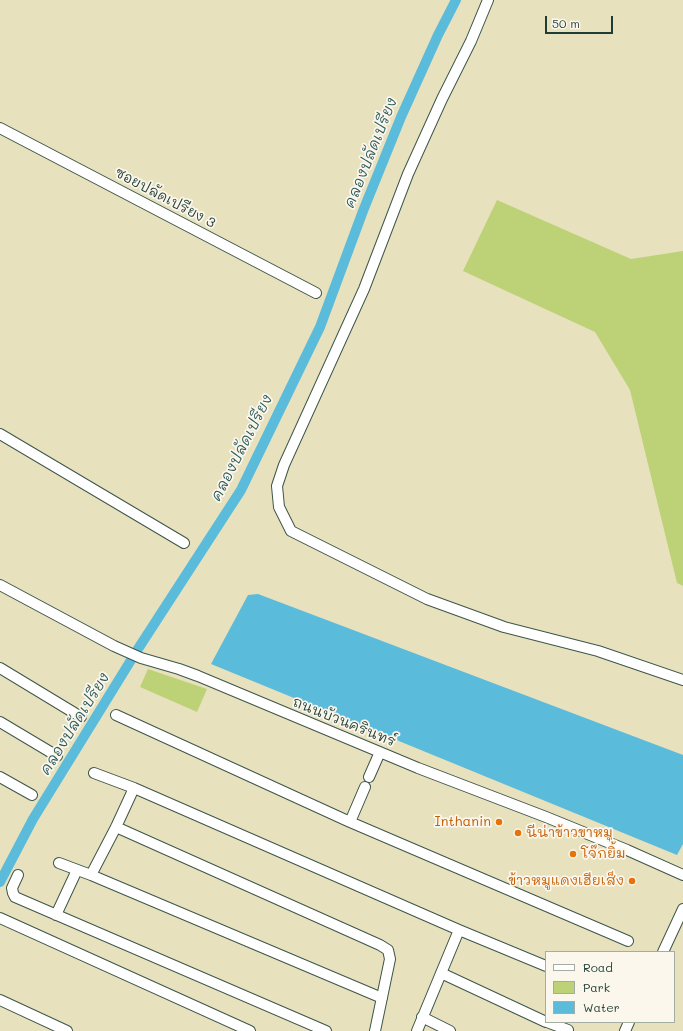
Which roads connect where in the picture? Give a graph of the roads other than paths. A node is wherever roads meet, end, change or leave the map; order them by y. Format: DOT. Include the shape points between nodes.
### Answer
graph roads {
  1 [pos="488,0"];
  2 [pos="0,128"];
  3 [pos="316,293"];
  4 [pos="0,434"];
  5 [pos="184,543"];
  6 [pos="0,585"];
  7 [pos="0,668"];
  8 [pos="683,680"];
  9 [pos="116,715"];
  10 [pos="81,717"];
  11 [pos="0,722"];
  12 [pos="380,752"];
  13 [pos="57,756"];
  14 [pos="94,773"];
  15 [pos="369,776"];
  16 [pos="0,777"];
  17 [pos="365,787"];
  18 [pos="134,788"];
  19 [pos="32,795"];
  20 [pos="350,822"];
  21 [pos="116,827"];
  22 [pos="59,863"];
  23 [pos="77,870"];
  24 [pos="18,875"];
  25 [pos="683,875"];
  26 [pos="91,876"];
  27 [pos="683,909"];
  28 [pos="56,915"];
  29 [pos="0,918"];
  30 [pos="459,930"];
  31 [pos="628,941"];
  32 [pos="663,951"];
  33 [pos="545,966"];
  34 [pos="441,973"];
  35 [pos="382,998"];
  36 [pos="0,1000"];
  37 [pos="422,1017"];
  38 [pos="547,1024"];
  39 [pos="568,1030"];
  40 [pos="67,1031"];
  41 [pos="250,1031"];
  42 [pos="326,1031"];
  43 [pos="375,1031"];
  44 [pos="416,1031"];
  45 [pos="450,1031"];
  1 -- 8 [label="street" via="408,174 364,289 284,465 277,486 279,507 291,531 427,598 504,627 598,651"];
  2 -- 3 [label="street, ซอยปลัดเปรียง 3"];
  4 -- 5 [label="street"];
  6 -- 12 [label="street, ถนนบัวนครินทร์" via="141,658 192,674"];
  7 -- 10 [label="street"];
  9 -- 20 [label="street"];
  11 -- 13 [label="street"];
  12 -- 15 [label="street"];
  12 -- 25 [label="street, ถนนบัวนครินทร์" via="620,847"];
  14 -- 18 [label="street"];
  16 -- 19 [label="street"];
  17 -- 20 [label="street"];
  18 -- 21 [label="street"];
  18 -- 30 [label="street"];
  20 -- 31 [label="street"];
  21 -- 26 [label="street"];
  21 -- 35 [label="street" via="388,950 390,959"];
  22 -- 23 [label="street"];
  23 -- 26 [label="street"];
  23 -- 28 [label="street"];
  24 -- 28 [label="street" via="12,888 15,897"];
  26 -- 35 [label="street"];
  27 -- 32 [label="street"];
  28 -- 42 [label="street"];
  29 -- 41 [label="street"];
  30 -- 33 [label="street"];
  30 -- 34 [label="street"];
  34 -- 37 [label="street"];
  34 -- 38 [label="street"];
  35 -- 43 [label="street"];
  36 -- 40 [label="street"];
  37 -- 44 [label="street"];
  37 -- 45 [label="street"];
  38 -- 39 [label="street"];
}
